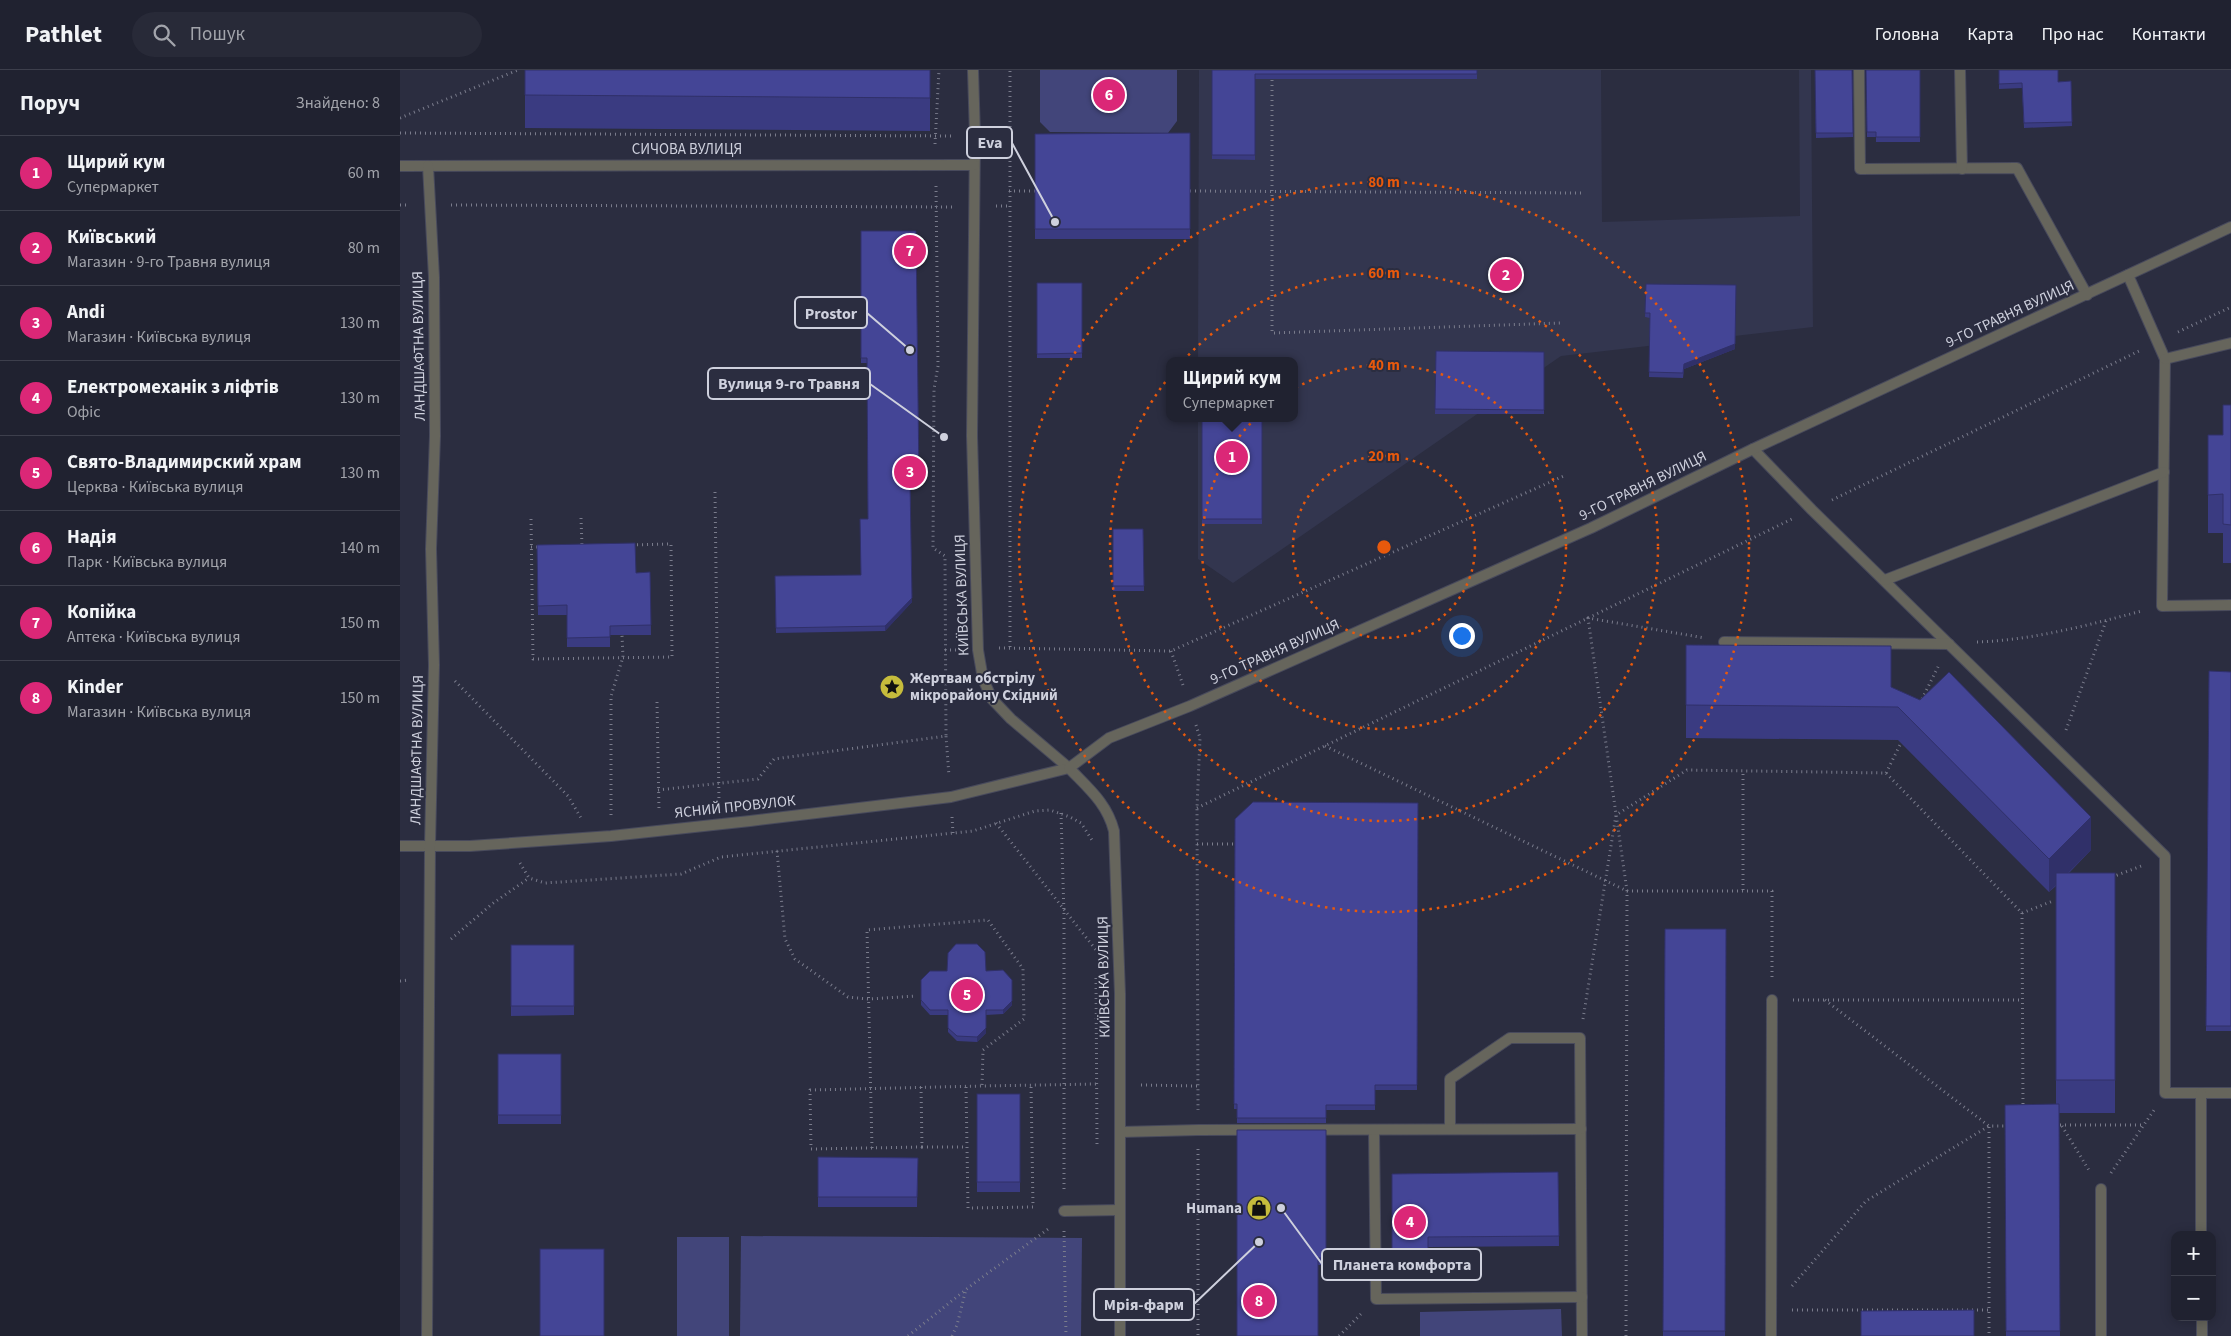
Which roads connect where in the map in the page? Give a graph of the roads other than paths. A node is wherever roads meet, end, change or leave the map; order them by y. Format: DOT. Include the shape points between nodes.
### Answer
graph roads {
  1 [pos="973,70"];
  2 [pos="1859,70"];
  3 [pos="1960,70"];
  4 [pos="974,165"];
  5 [pos="400,166"];
  6 [pos="428,166"];
  7 [pos="1962,169"];
  8 [pos="2231,227"];
  9 [pos="2128,275"];
  10 [pos="2087,295"];
  11 [pos="2231,343"];
  12 [pos="2165,358"];
  13 [pos="1753,448"];
  14 [pos="2164,472"];
  15 [pos="1885,580"];
  16 [pos="2231,605"];
  17 [pos="1724,642"];
  18 [pos="1949,644"];
  19 [pos="1068,768"];
  20 [pos="400,846"];
  21 [pos="430,846"];
  22 [pos="1772,1000"];
  23 [pos="2201,1093"];
  24 [pos="2231,1093"];
  25 [pos="1580,1129"];
  26 [pos="1374,1130"];
  27 [pos="1450,1130"];
  28 [pos="1120,1132"];
  29 [pos="2101,1189"];
  30 [pos="1120,1210"];
  31 [pos="1064,1214"];
  32 [pos="2202,1231"];
  33 [pos="1582,1296"];
  34 [pos="2202,1321"];
  35 [pos="427,1336"];
  36 [pos="1120,1336"];
  37 [pos="1582,1336"];
  38 [pos="1771,1336"];
  39 [pos="2101,1336"];
  40 [pos="2202,1336"];
  1 -- 4 [label="street, КИЇВСЬКА ВУЛИЦЯ"];
  2 -- 7 [label="street" via="1860,170"];
  3 -- 7 [label="street"];
  4 -- 6 [label="street, СИЧОВА ВУЛИЦЯ"];
  4 -- 19 [label="street, КИЇВСЬКА ВУЛИЦЯ" via="972,436 978,650 983,679 992,699"];
  5 -- 6 [label="street, СИЧОВА ВУЛИЦЯ"];
  6 -- 21 [label="street, ЛАНДШАФТНА ВУЛИЦЯ" via="435,347"];
  7 -- 10 [label="street" via="2017,168"];
  8 -- 9 [label="street, 9-ГО ТРАВНЯ ВУЛИЦЯ"];
  9 -- 10 [label="street, 9-ГО ТРАВНЯ ВУЛИЦЯ"];
  9 -- 12 [label="street"];
  10 -- 13 [label="street, 9-ГО ТРАВНЯ ВУЛИЦЯ"];
  11 -- 12 [label="street"];
  12 -- 14 [label="street"];
  13 -- 15 [label="street"];
  13 -- 19 [label="street, 9-ГО ТРАВНЯ ВУЛИЦЯ" via="1591,528 1190,706 1109,738"];
  14 -- 15 [label="street"];
  14 -- 16 [label="street" via="2162,606"];
  15 -- 18 [label="street"];
  17 -- 18 [label="street"];
  18 -- 23 [label="street" via="2165,856 2166,1093"];
  19 -- 21 [label="street, ЯСНИЙ ПРОВУЛОК" via="951,797 611,836"];
  19 -- 28 [label="street, КИЇВСЬКА ВУЛИЦЯ" via="1110,814 1114,831"];
  20 -- 21 [label="street, ЯСНИЙ ПРОВУЛОК"];
  21 -- 35 [label="street, ЛАНДШАФТНА ВУЛИЦЯ"];
  22 -- 38 [label="street"];
  23 -- 24 [label="street"];
  23 -- 32 [label="street"];
  25 -- 27 [label="street"];
  25 -- 27 [label="street" via="1580,1038 1510,1038 1450,1079"];
  25 -- 33 [label="street"];
  26 -- 27 [label="street"];
  26 -- 28 [label="street"];
  26 -- 33 [label="street" via="1376,1299"];
  28 -- 30 [label="street, КИЇВСЬКА ВУЛИЦЯ"];
  29 -- 39 [label="street"];
  30 -- 31 [label="street"];
  30 -- 36 [label="street, КИЇВСЬКА ВУЛИЦЯ"];
  33 -- 37 [label="street"];
  34 -- 40 [label="street"];
}
